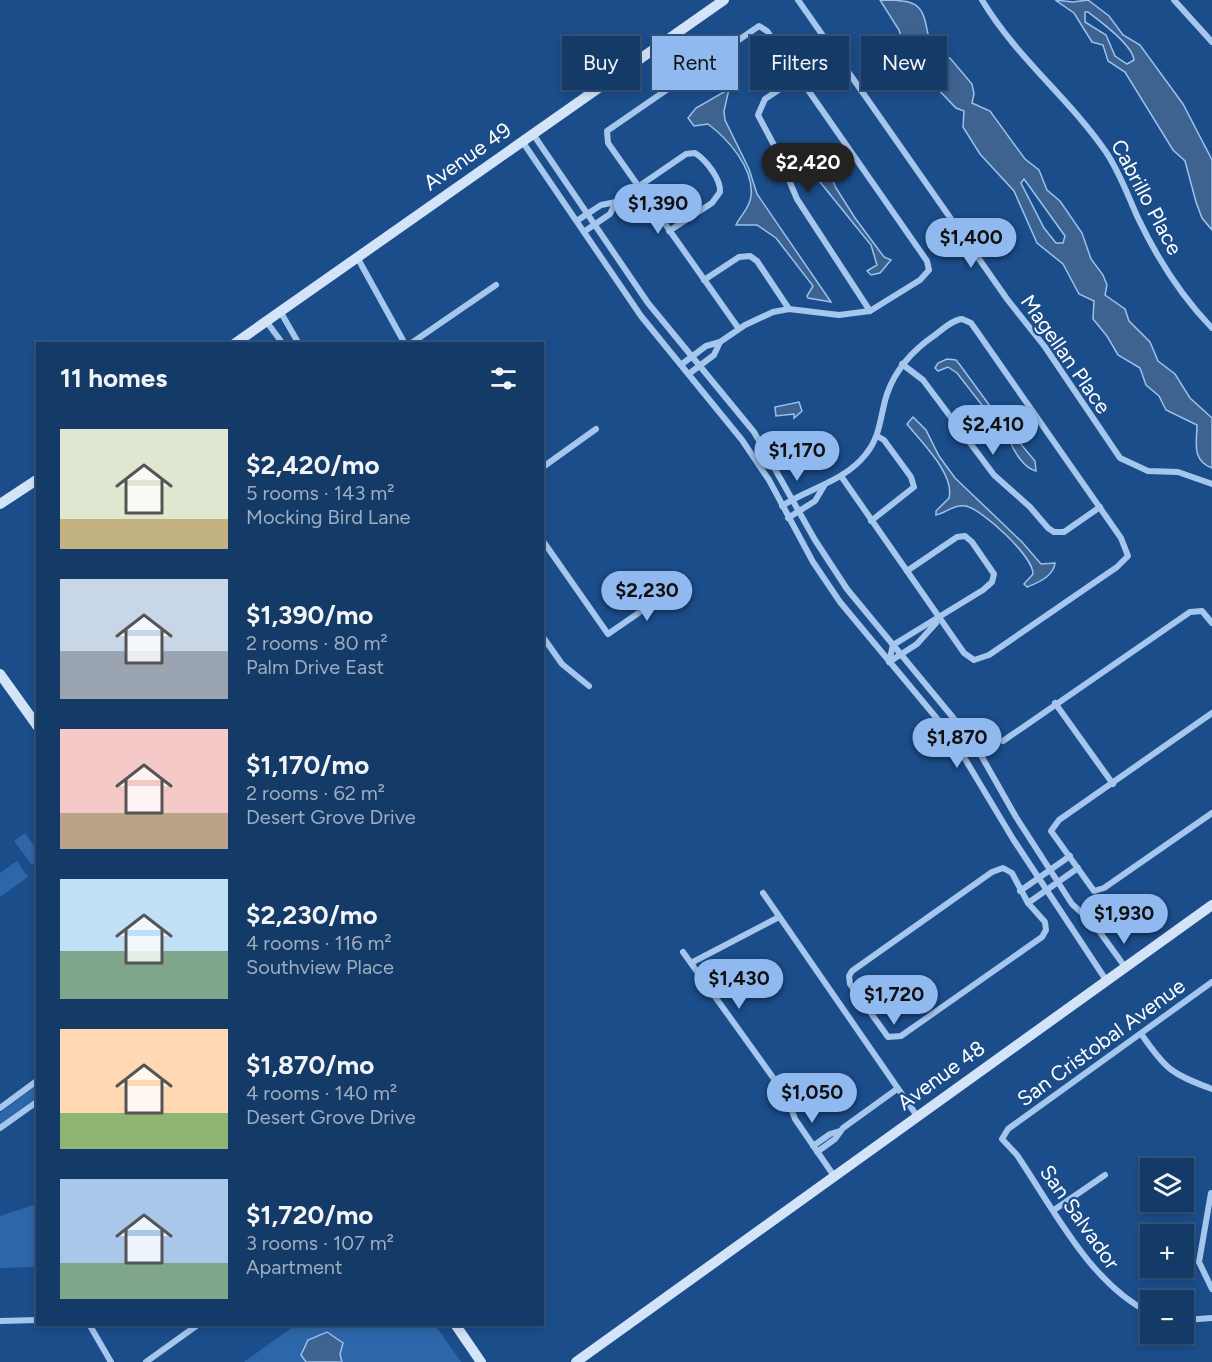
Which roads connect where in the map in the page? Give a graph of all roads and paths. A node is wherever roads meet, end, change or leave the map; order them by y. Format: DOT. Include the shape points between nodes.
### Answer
graph roads {
  1 [pos="724,0"];
  2 [pos="798,0"];
  3 [pos="982,0"];
  4 [pos="1174,0"];
  5 [pos="769,36"];
  6 [pos="1212,42"];
  7 [pos="778,90"];
  8 [pos="807,90"];
  9 [pos="532,134"];
  10 [pos="522,141"];
  11 [pos="638,187"];
  12 [pos="616,202"];
  13 [pos="588,214"];
  14 [pos="578,220"];
  15 [pos="595,225"];
  16 [pos="585,231"];
  17 [pos="669,231"];
  18 [pos="357,257"];
  19 [pos="704,280"];
  20 [pos="496,285"];
  21 [pos="789,309"];
  22 [pos="280,310"];
  23 [pos="870,311"];
  24 [pos="266,321"];
  25 [pos="1212,328"];
  26 [pos="739,329"];
  27 [pos="237,342"];
  28 [pos="282,342"];
  29 [pos="298,342"];
  30 [pos="404,342"];
  31 [pos="413,342"];
  32 [pos="720,342"];
  33 [pos="692,356"];
  34 [pos="682,364"];
  35 [pos="902,364"];
  36 [pos="700,365"];
  37 [pos="690,373"];
  38 [pos="596,429"];
  39 [pos="877,436"];
  40 [pos="544,466"];
  41 [pos="841,476"];
  42 [pos="36,480"];
  43 [pos="1212,484"];
  44 [pos="824,486"];
  45 [pos="794,498"];
  46 [pos="0,504"];
  47 [pos="782,506"];
  48 [pos="1100,507"];
  49 [pos="800,510"];
  50 [pos="788,518"];
  51 [pos="871,521"];
  52 [pos="544,542"];
  53 [pos="907,572"];
  54 [pos="672,578"];
  55 [pos="672,591"];
  56 [pos="676,603"];
  57 [pos="940,618"];
  58 [pos="1212,623"];
  59 [pos="544,638"];
  60 [pos="893,645"];
  61 [pos="902,655"];
  62 [pos="889,662"];
  63 [pos="0,674"];
  64 [pos="589,686"];
  65 [pos="1055,704"];
  66 [pos="1212,713"];
  67 [pos="36,724"];
  68 [pos="1003,741"];
  69 [pos="1113,784"];
  70 [pos="1212,813"];
  71 [pos="1070,856"];
  72 [pos="1078,868"];
  73 [pos="1050,870"];
  74 [pos="1040,877"];
  75 [pos="1058,882"];
  76 [pos="1048,889"];
  77 [pos="1020,891"];
  78 [pos="763,893"];
  79 [pos="1028,903"];
  80 [pos="1072,903"];
  81 [pos="1212,905"];
  82 [pos="1061,911"];
  83 [pos="779,917"];
  84 [pos="683,952"];
  85 [pos="691,963"];
  86 [pos="1125,967"];
  87 [pos="1106,980"];
  88 [pos="1212,982"];
  89 [pos="1142,1035"];
  90 [pos="36,1081"];
  91 [pos="897,1089"];
  92 [pos="1212,1089"];
  93 [pos="36,1102"];
  94 [pos="0,1108"];
  95 [pos="916,1116"];
  96 [pos="0,1128"];
  97 [pos="1008,1129"];
  98 [pos="840,1131"];
  99 [pos="813,1146"];
  100 [pos="817,1152"];
  101 [pos="1105,1175"];
  102 [pos="834,1176"];
  103 [pos="1211,1193"];
  104 [pos="1054,1210"];
  105 [pos="1212,1289"];
  106 [pos="1140,1308"];
  107 [pos="1212,1318"];
  108 [pos="1194,1319"];
  109 [pos="36,1320"];
  110 [pos="0,1321"];
  111 [pos="90,1326"];
  112 [pos="196,1326"];
  113 [pos="455,1326"];
  114 [pos="111,1362"];
  115 [pos="146,1362"];
  116 [pos="481,1362"];
  117 [pos="576,1362"];
  1 -- 9 [label="main road, Avenue 49"];
  2 -- 43 [label="street, Magellan Place" via="1120,458 1148,471 1178,472"];
  3 -- 25 [label="street, Cabrillo Place" via="1010,42 1095,137 1115,167 1169,274"];
  4 -- 6 [label="street"];
  5 -- 11 [label="street" via="759,26 607,131 608,143"];
  7 -- 23 [label="street" via="765,99 758,115 796,199"];
  8 -- 23 [label="street" via="927,261 929,270 920,280"];
  9 -- 10 [label="main road, Avenue 49"];
  9 -- 13 [label="street"];
  10 -- 14 [label="street"];
  10 -- 18 [label="main road, Avenue 49"];
  11 -- 12 [label="street"];
  11 -- 17 [label="street"];
  11 -- 17 [label="street" via="686,154 695,153 704,160 719,182 718,197"];
  12 -- 13 [label="street" via="601,205"];
  12 -- 15 [label="street" via="610,214"];
  13 -- 14 [label="street"];
  13 -- 15 [label="street"];
  14 -- 16 [label="street"];
  15 -- 16 [label="street"];
  15 -- 33 [label="street" via="648,303"];
  16 -- 34 [label="street" via="641,316"];
  17 -- 19 [label="street"];
  18 -- 22 [label="main road, Avenue 49"];
  18 -- 30 [label="street"];
  19 -- 21 [label="street" via="739,257 750,256"];
  19 -- 26 [label="street"];
  20 -- 31 [label="street"];
  21 -- 23 [label="street" via="839,315"];
  21 -- 26 [label="street" via="762,316"];
  22 -- 24 [label="main road, Avenue 49"];
  22 -- 29 [label="street"];
  24 -- 27 [label="main road, Avenue 49"];
  24 -- 28 [label="street"];
  26 -- 32 [label="street"];
  32 -- 33 [label="street"];
  32 -- 36 [label="street" via="714,355"];
  33 -- 34 [label="street"];
  33 -- 36 [label="street"];
  34 -- 37 [label="street"];
  35 -- 39 [label="street" via="887,393"];
  35 -- 48 [label="street" via="923,380 994,475 1048,528 1064,532"];
  35 -- 48 [label="street" via="916,348 953,322 962,319 971,323"];
  36 -- 37 [label="street"];
  36 -- 45 [label="street" via="754,432"];
  37 -- 47 [label="street" via="742,440"];
  38 -- 40 [label="street"];
  39 -- 41 [label="street" via="867,454"];
  39 -- 51 [label="street" via="911,477 914,488"];
  41 -- 44 [label="street"];
  41 -- 51 [label="street"];
  42 -- 46 [label="main road"];
  44 -- 45 [label="street"];
  44 -- 49 [label="street" via="815,501"];
  45 -- 47 [label="street"];
  45 -- 49 [label="street"];
  47 -- 50 [label="street"];
  48 -- 57 [label="street" via="1125,544 1126,560 981,659 968,658"];
  49 -- 50 [label="street"];
  49 -- 60 [label="street" via="847,589"];
  50 -- 62 [label="street" via="840,602"];
  51 -- 53 [label="street"];
  52 -- 55 [label="street" via="608,634"];
  53 -- 57 [label="street"];
  53 -- 57 [label="street" via="957,537 964,536 972,542 994,574 992,582"];
  54 -- 55 [label="street"];
  55 -- 56 [label="street"];
  57 -- 60 [label="street"];
  57 -- 61 [label="street"];
  58 -- 65 [label="street" via="1202,611 1194,610"];
  59 -- 64 [label="street" via="562,664"];
  60 -- 61 [label="street"];
  60 -- 62 [label="street"];
  61 -- 62 [label="street"];
  61 -- 73 [label="street" via="974,743"];
  62 -- 74 [label="street" via="959,749"];
  63 -- 67 [label="main road"];
  65 -- 68 [label="street"];
  65 -- 69 [label="street"];
  66 -- 69 [label="street"];
  69 -- 71 [label="street" via="1053,825 1052,834"];
  70 -- 72 [label="street" via="1098,891 1092,890"];
  71 -- 72 [label="street"];
  71 -- 73 [label="street"];
  72 -- 75 [label="street"];
  73 -- 74 [label="street"];
  73 -- 75 [label="street"];
  74 -- 76 [label="street"];
  74 -- 77 [label="street"];
  75 -- 76 [label="street"];
  75 -- 80 [label="street"];
  76 -- 79 [label="street"];
  76 -- 82 [label="street"];
  77 -- 79 [label="street"];
  77 -- 79 [label="street" via="1012,873 998,869 852,971 850,984 888,1037 901,1036 1042,937 1045,922"];
  78 -- 83 [label="street"];
  80 -- 82 [label="street"];
  80 -- 86 [label="street" via="1094,924"];
  81 -- 86 [label="main road, Avenue 48"];
  82 -- 87 [label="street"];
  83 -- 85 [label="street"];
  83 -- 91 [label="street"];
  84 -- 85 [label="street"];
  85 -- 99 [label="street" via="787,1097 795,1119"];
  86 -- 87 [label="main road, Avenue 48"];
  87 -- 95 [label="main road, Avenue 48"];
  88 -- 89 [label="street, San Cristobal Avenue"];
  89 -- 92 [label="street" via="1170,1071"];
  89 -- 97 [label="street, San Cristobal Avenue"];
  90 -- 94 [label="street"];
  91 -- 95 [label="street"];
  91 -- 98 [label="street"];
  93 -- 96 [label="street"];
  95 -- 102 [label="main road, Avenue 48"];
  97 -- 104 [label="street, San Salvador" via="1002,1139"];
  98 -- 99 [label="street"];
  98 -- 100 [label="street"];
  99 -- 100 [label="street"];
  100 -- 102 [label="street"];
  101 -- 104 [label="street"];
  102 -- 117 [label="main road, Avenue 48"];
  103 -- 105 [label="street" via="1199,1262"];
  104 -- 106 [label="street, San Salvador" via="1106,1282"];
  107 -- 108 [label="street"];
  109 -- 110 [label="street"];
  111 -- 114 [label="street"];
  112 -- 115 [label="street"];
  113 -- 116 [label="main road"];
}
